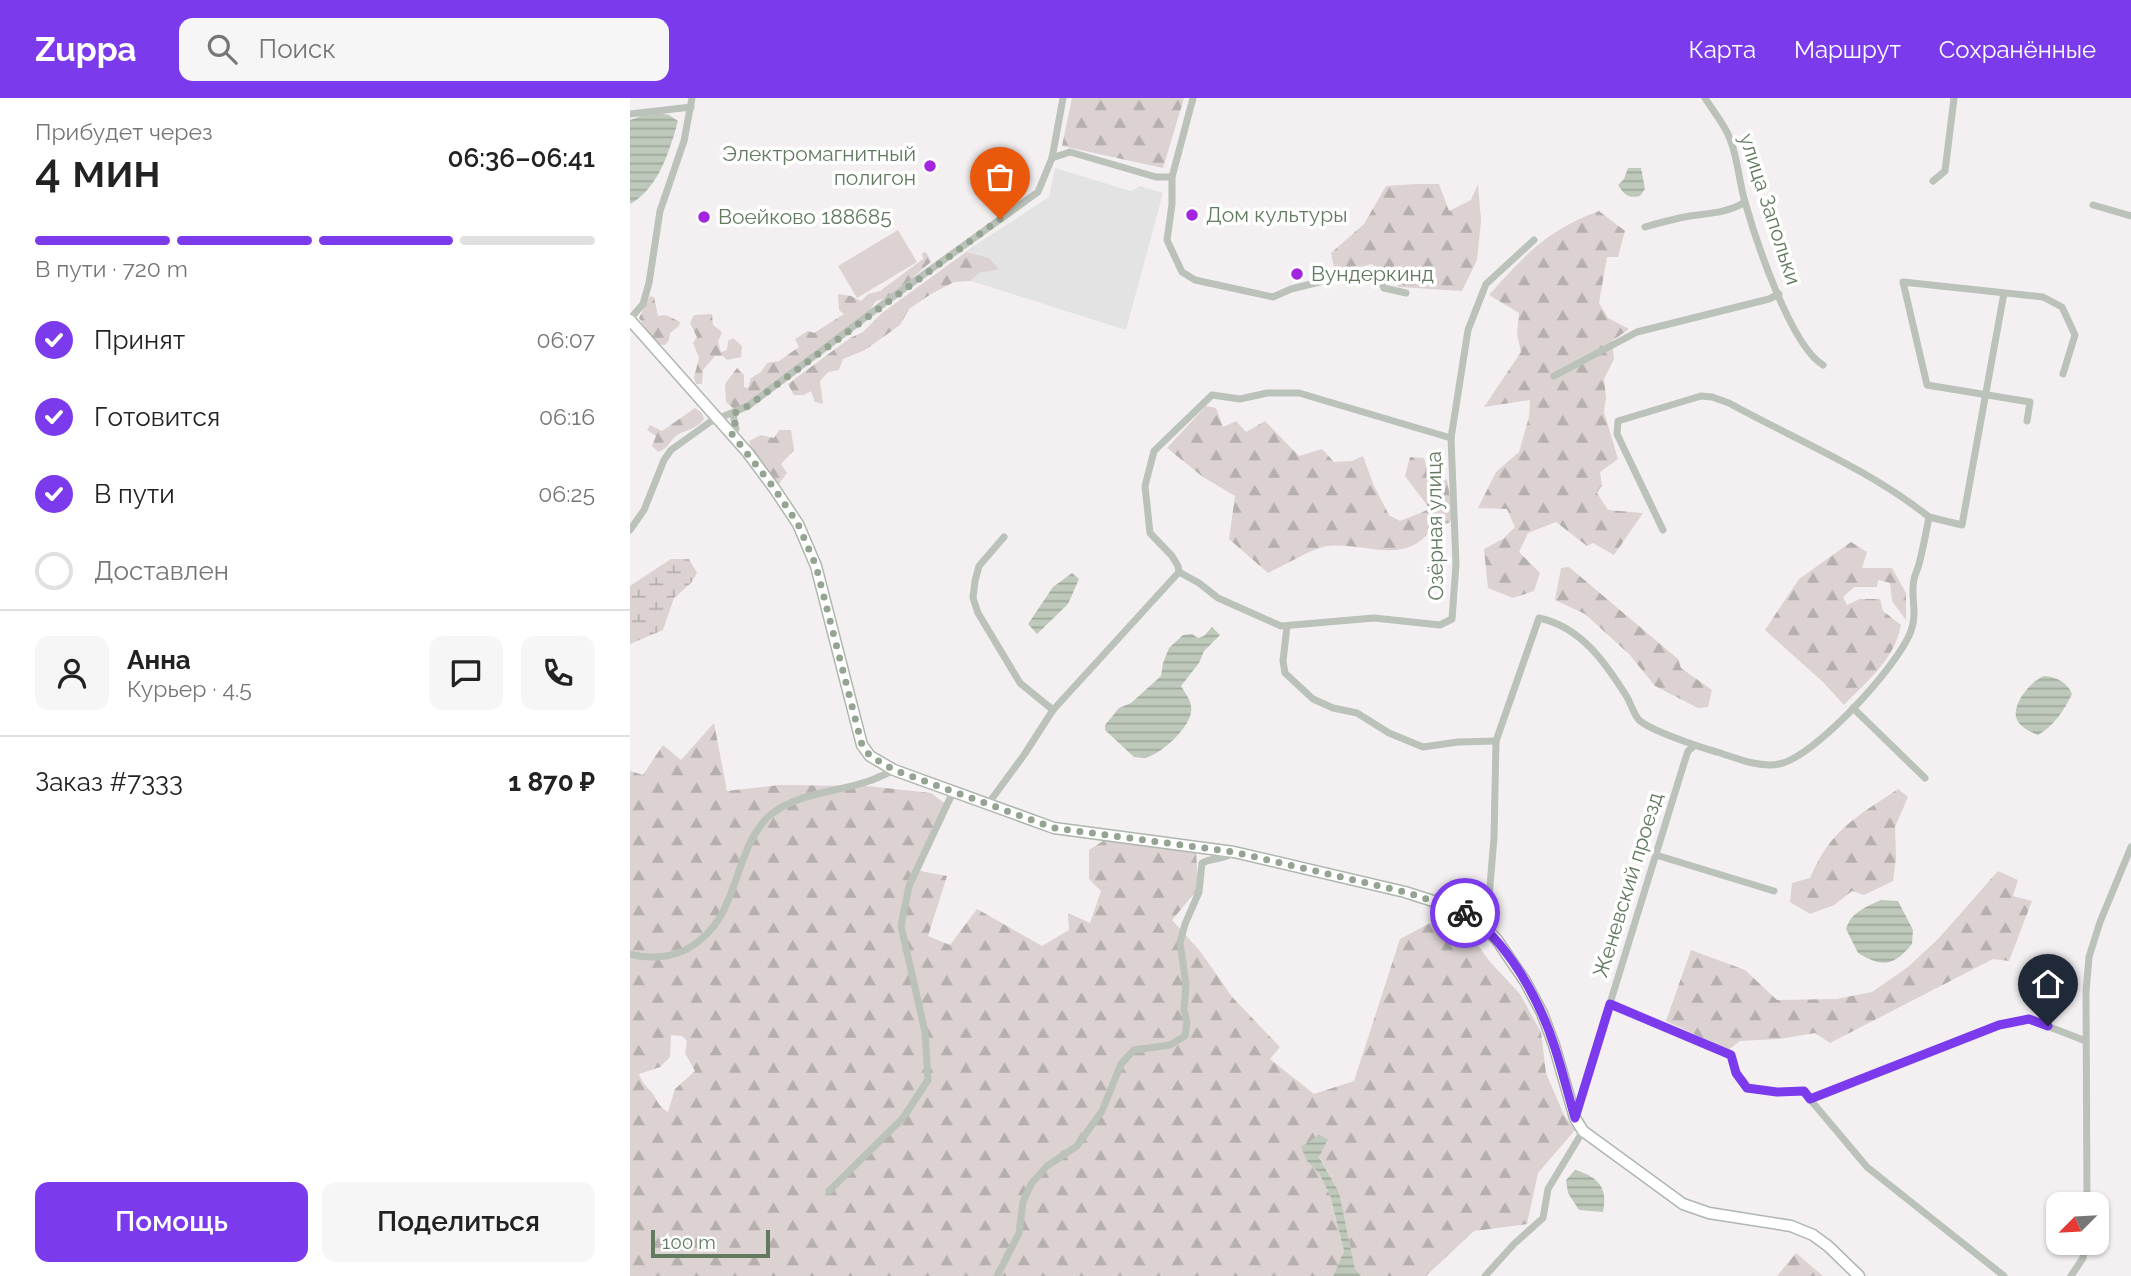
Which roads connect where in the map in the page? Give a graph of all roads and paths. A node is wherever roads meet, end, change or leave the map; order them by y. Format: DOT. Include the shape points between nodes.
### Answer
graph roads {
  1 [pos="692,98"];
  2 [pos="1063,98"];
  3 [pos="1193,98"];
  4 [pos="1705,98"];
  5 [pos="1954,98"];
  6 [pos="691,107"];
  7 [pos="630,114"];
  8 [pos="1052,158"];
  9 [pos="1172,177"];
  10 [pos="1934,181"];
  11 [pos="1745,202"];
  12 [pos="2092,205"];
  13 [pos="2131,216"];
  14 [pos="1645,227"];
  15 [pos="1534,240"];
  16 [pos="1406,293"];
  17 [pos="2004,293"];
  18 [pos="1779,294"];
  19 [pos="630,319"];
  20 [pos="1824,365"];
  21 [pos="2063,374"];
  22 [pos="1554,376"];
  23 [pos="1987,395"];
  24 [pos="733,414"];
  25 [pos="716,418"];
  26 [pos="2026,421"];
  27 [pos="732,434"];
  28 [pos="1451,438"];
  29 [pos="1928,517"];
  30 [pos="630,530"];
  31 [pos="1663,530"];
  32 [pos="1004,537"];
  33 [pos="1179,572"];
  34 [pos="1287,626"];
  35 [pos="1853,708"];
  36 [pos="1053,710"];
  37 [pos="1496,741"];
  38 [pos="1694,746"];
  39 [pos="894,770"];
  40 [pos="1924,778"];
  41 [pos="953,792"];
  42 [pos="988,804"];
  43 [pos="2131,847"];
  44 [pos="1234,852"];
  45 [pos="1656,855"];
  46 [pos="1774,891"];
  47 [pos="1481,923"];
  48 [pos="630,954"];
  49 [pos="1610,1004"];
  50 [pos="2086,1041"];
  51 [pos="1810,1099"];
  52 [pos="1575,1118"];
  53 [pos="1583,1132"];
  54 [pos="829,1191"];
  55 [pos="2087,1192"];
  56 [pos="2083,1255"];
  57 [pos="997,1276"];
  58 [pos="1485,1276"];
  59 [pos="1859,1276"];
  60 [pos="2004,1276"];
  61 [pos="2071,1276"];
  1 -- 6 [label="street"];
  2 -- 8 [label="street"];
  3 -- 9 [label="street"];
  4 -- 11 [label="street, улица Запольки" via="1730,138"];
  5 -- 10 [label="street" via="1945,171"];
  6 -- 7 [label="street"];
  6 -- 19 [label="street" via="660,211 643,304"];
  8 -- 9 [label="street" via="1070,152 1156,177"];
  8 -- 24 [label="street" via="1038,192"];
  9 -- 16 [label="street" via="1167,240 1182,272 1195,280 1273,297 1352,274 1378,277 1384,288"];
  11 -- 14 [label="street" via="1718,213"];
  11 -- 18 [label="street, улица Запольки"];
  12 -- 13 [label="street"];
  15 -- 28 [label="street" via="1486,284 1468,330"];
  17 -- 21 [label="street" via="2043,297 2062,307 2075,335"];
  17 -- 23 [label="street"];
  17 -- 23 [label="street" via="1903,282 1927,385"];
  18 -- 20 [label="street, улица Запольки" via="1799,337"];
  18 -- 22 [label="street" via="1637,332"];
  19 -- 25 [label="street"];
  23 -- 26 [label="street" via="2030,402"];
  23 -- 29 [label="street" via="1962,524"];
  24 -- 25 [label="street"];
  24 -- 27 [label="street" via="736,429"];
  25 -- 27 [label="street"];
  25 -- 30 [label="street" via="671,450"];
  27 -- 39 [label="street" via="798,524 816,566 862,745 870,756"];
  28 -- 33 [label="street" via="1299,393 1240,399 1212,395 1154,451 1145,486 1150,533 1172,556"];
  28 -- 34 [label="street, Озёрная улица" via="1456,564 1452,619 1440,625 1374,618"];
  29 -- 31 [label="street" via="1868,476 1729,403 1701,396 1618,421 1617,434"];
  29 -- 35 [label="street" via="1913,580 1916,606 1912,629 1886,673"];
  32 -- 36 [label="street" via="979,566 973,598 1020,683"];
  33 -- 34 [label="street, Озёрная улица" via="1218,598"];
  33 -- 36 [label="street"];
  34 -- 37 [label="street" via="1285,674 1312,699 1357,713 1423,747"];
  35 -- 38 [label="street" via="1802,755 1779,764 1748,762"];
  35 -- 40 [label="street"];
  36 -- 42 [label="street"];
  37 -- 38 [label="street" via="1539,618 1567,627 1591,649 1640,721"];
  37 -- 47 [label="street" via="1494,838 1488,909"];
  38 -- 45 [label="street, Женевский проезд" via="1688,751"];
  39 -- 41 [label="street"];
  39 -- 48 [label="street" via="799,800 770,816 755,833 715,927 701,941 668,956"];
  41 -- 42 [label="street"];
  41 -- 54 [label="street" via="909,886 901,926 925,1032 928,1080 903,1118"];
  42 -- 44 [label="street" via="1054,828"];
  43 -- 50 [label="street" via="2089,957"];
  44 -- 47 [label="street" via="1405,892 1458,909"];
  44 -- 57 [label="street" via="1222,860 1202,863 1199,892 1185,924 1180,943 1186,984 1185,1036 1170,1045 1134,1050 1121,1064 1088,1132 1031,1184 1019,1233"];
  45 -- 46 [label="street"];
  45 -- 49 [label="street, Женевский проезд"];
  47 -- 52 [label="street" via="1525,981 1542,1013"];
  49 -- 51 [label="street" via="1731,1055 1747,1088 1804,1091"];
  49 -- 52 [label="street, Женевский проезд"];
  50 -- 51 [label="street" via="2029,1019 1999,1025"];
  50 -- 55 [label="street"];
  51 -- 60 [label="street" via="1867,1167"];
  52 -- 53 [label="street"];
  53 -- 58 [label="street" via="1548,1189 1543,1218"];
  53 -- 59 [label="street" via="1683,1203 1709,1213 1791,1226 1828,1246"];
  56 -- 61 [label="street"];
}
